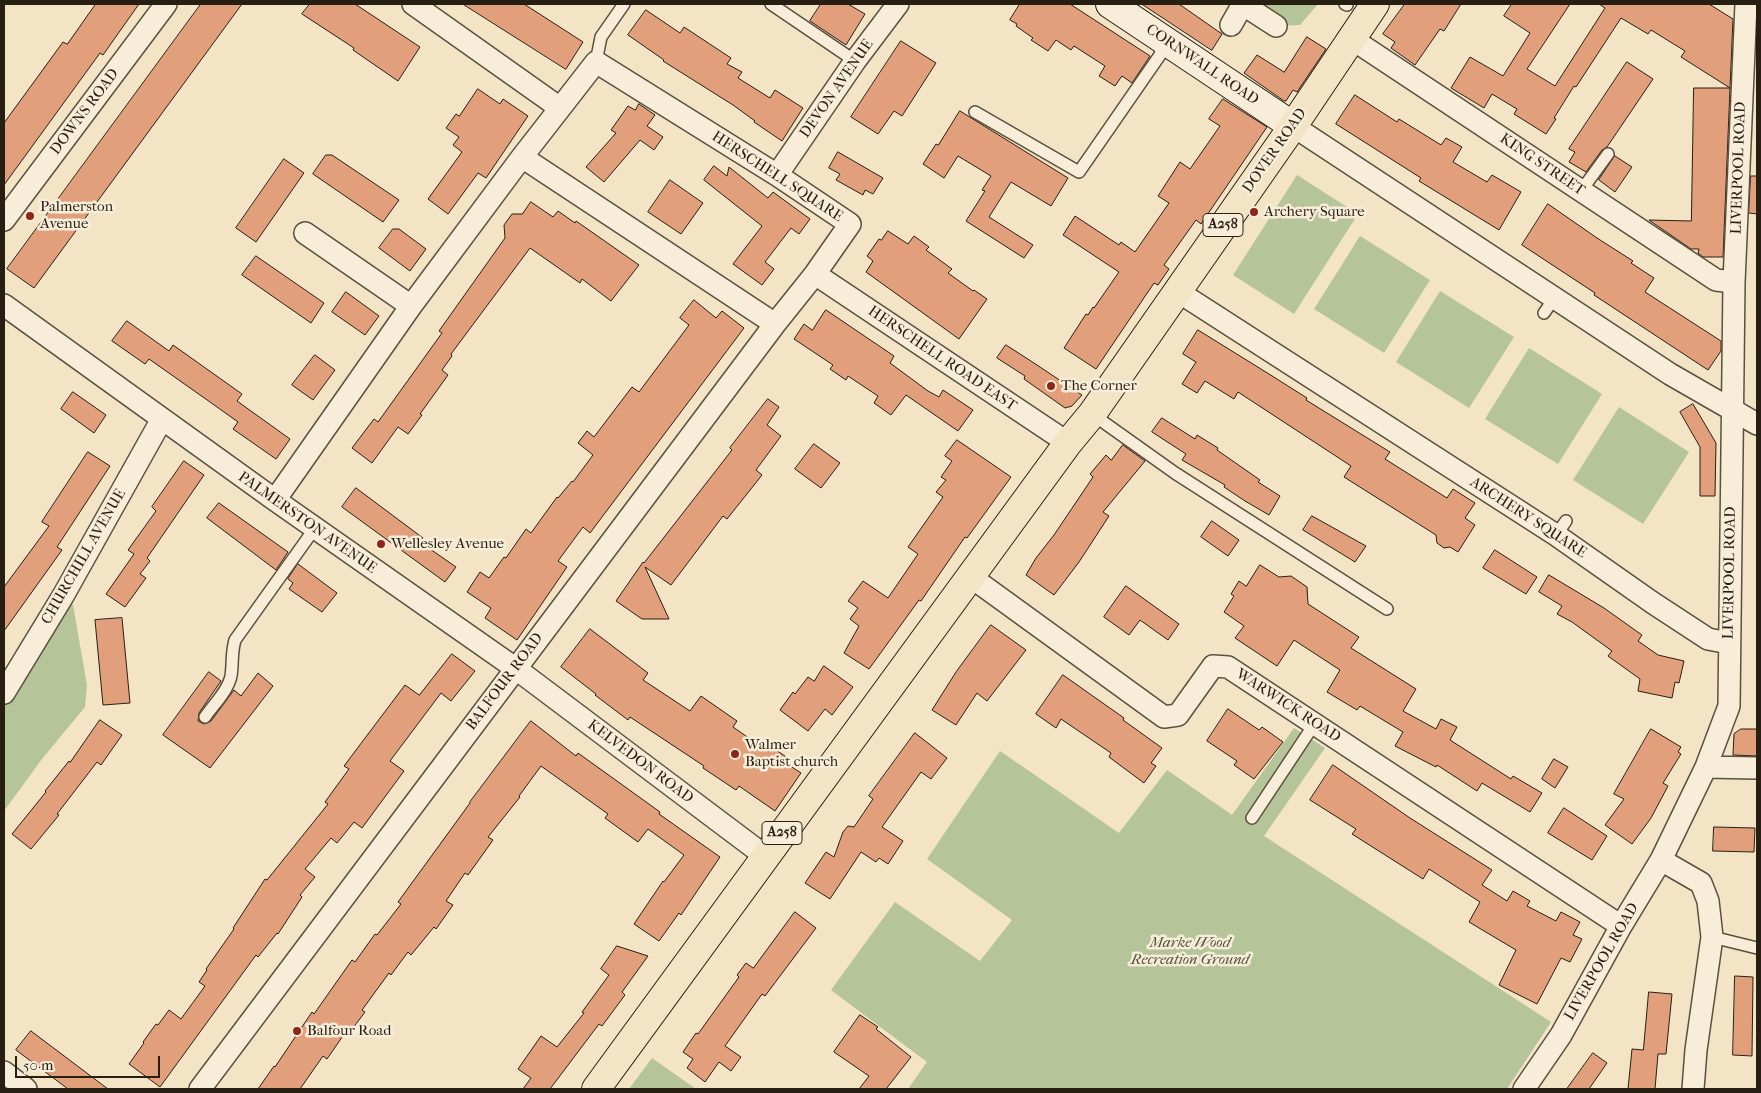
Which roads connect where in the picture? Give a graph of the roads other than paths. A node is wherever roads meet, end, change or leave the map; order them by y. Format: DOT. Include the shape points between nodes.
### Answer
graph roads {
  1 [pos="166,4"];
  2 [pos="413,4"];
  3 [pos="624,4"];
  4 [pos="772,4"];
  5 [pos="898,4"];
  6 [pos="1110,4"];
  7 [pos="1242,4"];
  8 [pos="1375,4"];
  9 [pos="1748,6"];
  10 [pos="1231,25"];
  11 [pos="1276,26"];
  12 [pos="1163,39"];
  13 [pos="1352,39"];
  14 [pos="855,61"];
  15 [pos="596,62"];
  16 [pos="560,108"];
  17 [pos="974,112"];
  18 [pos="1293,126"];
  19 [pos="1608,154"];
  20 [pos="522,157"];
  21 [pos="777,175"];
  22 [pos="1581,191"];
  23 [pos="4,220"];
  24 [pos="305,233"];
  25 [pos="815,274"];
  26 [pos="1734,282"];
  27 [pos="1177,291"];
  28 [pos="4,305"];
  29 [pos="411,306"];
  30 [pos="775,324"];
  31 [pos="1732,408"];
  32 [pos="1092,414"];
  33 [pos="162,419"];
  34 [pos="1757,424"];
  35 [pos="1068,443"];
  36 [pos="275,500"];
  37 [pos="315,528"];
  38 [pos="971,577"];
  39 [pos="1387,609"];
  40 [pos="1729,643"];
  41 [pos="515,668"];
  42 [pos="4,693"];
  43 [pos="205,717"];
  44 [pos="1315,723"];
  45 [pos="1706,767"];
  46 [pos="1757,768"];
  47 [pos="1252,818"];
  48 [pos="765,856"];
  49 [pos="1661,860"];
  50 [pos="1621,926"];
  51 [pos="1712,937"];
  52 [pos="1757,948"];
  53 [pos="4,1072"];
  54 [pos="26,1089"];
  55 [pos="200,1089"];
  56 [pos="596,1089"];
  57 [pos="1524,1089"];
  58 [pos="1693,1089"];
  1 -- 23 [label="street, DOWNS ROAD"];
  2 -- 16 [label="street"];
  3 -- 15 [label="lane" via="601,37"];
  4 -- 14 [label="lane"];
  5 -- 14 [label="street, DEVON AVENUE"];
  6 -- 12 [label="main road, CORNWALL ROAD"];
  7 -- 10 [label="street"];
  7 -- 11 [label="street"];
  8 -- 13 [label="main road, DOVER ROAD / A258"];
  9 -- 26 [label="street, LIVERPOOL ROAD"];
  12 -- 17 [label="lane" via="1160,55 1078,172"];
  12 -- 18 [label="main road, CORNWALL ROAD"];
  13 -- 18 [label="main road, DOVER ROAD / A258"];
  13 -- 22 [label="street, KING STREET"];
  14 -- 21 [label="street, DEVON AVENUE"];
  15 -- 16 [label="street"];
  15 -- 21 [label="street, HERSCHELL SQUARE"];
  16 -- 20 [label="street"];
  18 -- 27 [label="main road, DOVER ROAD / A258"];
  18 -- 31 [label="street" via="1550,305 1711,399"];
  19 -- 22 [label="lane"];
  20 -- 29 [label="street"];
  20 -- 30 [label="street"];
  21 -- 25 [label="street, HERSCHELL SQUARE" via="850,224"];
  22 -- 26 [label="street, KING STREET" via="1716,280"];
  24 -- 29 [label="street"];
  25 -- 30 [label="street, HERSCHELL SQUARE"];
  25 -- 35 [label="street, HERSCHELL ROAD EAST"];
  26 -- 31 [label="street, LIVERPOOL ROAD"];
  27 -- 32 [label="main road, DOVER ROAD / A258"];
  27 -- 40 [label="street, ARCHERY SQUARE" via="1561,528 1653,604 1708,639"];
  28 -- 33 [label="street, PALMERSTON AVENUE"];
  29 -- 36 [label="street"];
  30 -- 41 [label="street, BALFOUR ROAD"];
  31 -- 34 [label="street"];
  31 -- 40 [label="street, LIVERPOOL ROAD"];
  32 -- 35 [label="main road, DOVER ROAD / A258"];
  32 -- 39 [label="lane" via="1175,472"];
  33 -- 36 [label="street, PALMERSTON AVENUE"];
  33 -- 42 [label="street, CHURCHILL AVENUE" via="63,596"];
  35 -- 38 [label="main road, A258"];
  36 -- 37 [label="street, PALMERSTON AVENUE"];
  37 -- 41 [label="street, PALMERSTON AVENUE"];
  37 -- 43 [label="lane" via="235,640 231,676"];
  38 -- 44 [label="street, WARWICK ROAD" via="1164,717 1178,715 1213,666 1228,666"];
  38 -- 48 [label="main road, A258"];
  40 -- 45 [label="street, LIVERPOOL ROAD" via="1729,706"];
  41 -- 48 [label="street, KELVEDON ROAD"];
  41 -- 55 [label="street, BALFOUR ROAD"];
  44 -- 47 [label="lane"];
  44 -- 50 [label="street, WARWICK ROAD"];
  45 -- 46 [label="street"];
  45 -- 49 [label="street, LIVERPOOL ROAD"];
  48 -- 56 [label="main road, A258"];
  49 -- 50 [label="street, LIVERPOOL ROAD"];
  49 -- 51 [label="street" via="1701,883 1708,901"];
  50 -- 57 [label="street, LIVERPOOL ROAD" via="1561,1035"];
  51 -- 52 [label="lane"];
  51 -- 58 [label="street"];
  53 -- 54 [label="street"];
}
